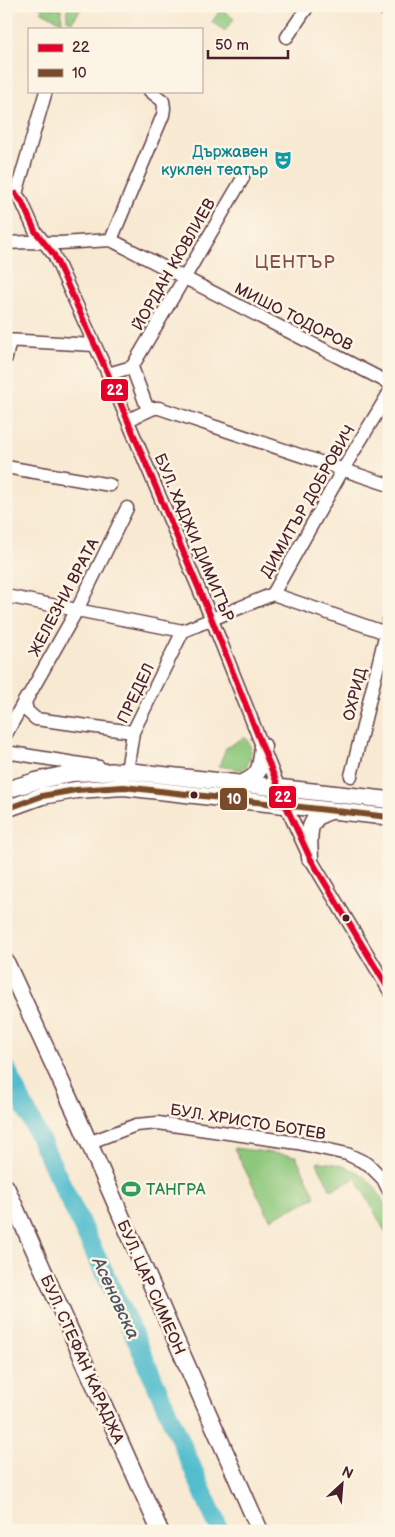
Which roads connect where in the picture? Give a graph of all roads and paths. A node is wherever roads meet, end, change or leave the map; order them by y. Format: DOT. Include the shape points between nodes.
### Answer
graph roads {
  1 [pos="308,6"];
  2 [pos="380,6"];
  3 [pos="389,12"];
  4 [pos="287,37"];
  5 [pos="46,92"];
  6 [pos="152,92"];
  7 [pos="243,178"];
  8 [pos="11,192"];
  9 [pos="111,240"];
  10 [pos="44,242"];
  11 [pos="6,243"];
  12 [pos="184,278"];
  13 [pos="8,340"];
  14 [pos="94,345"];
  15 [pos="6,358"];
  16 [pos="132,367"];
  17 [pos="108,374"];
  18 [pos="389,383"];
  19 [pos="389,393"];
  20 [pos="148,410"];
  21 [pos="128,420"];
  22 [pos="6,467"];
  23 [pos="342,471"];
  24 [pos="110,485"];
  25 [pos="389,485"];
  26 [pos="127,508"];
  27 [pos="273,594"];
  28 [pos="6,596"];
  29 [pos="77,610"];
  30 [pos="212,620"];
  31 [pos="388,629"];
  32 [pos="183,632"];
  33 [pos="26,698"];
  34 [pos="132,732"];
  35 [pos="6,734"];
  36 [pos="263,746"];
  37 [pos="6,752"];
  38 [pos="127,771"];
  39 [pos="351,776"];
  40 [pos="240,784"];
  41 [pos="279,788"];
  42 [pos="6,790"];
  43 [pos="389,800"];
  44 [pos="286,806"];
  45 [pos="6,809"];
  46 [pos="331,811"];
  47 [pos="389,818"];
  48 [pos="310,858"];
  49 [pos="6,962"];
  50 [pos="389,990"];
  51 [pos="88,1143"];
  52 [pos="6,1187"];
  53 [pos="389,1191"];
  54 [pos="160,1531"];
  55 [pos="260,1531"];
  1 -- 4 [label="street"];
  2 -- 3 [label="street"];
  5 -- 8 [label="street, БУЛ. ХАДЖИ ДИМИТЪР"];
  6 -- 9 [label="street" via="163,101 163,115"];
  7 -- 12 [label="street, ЙОРДАН КЮВЛИЕВ"];
  8 -- 10 [label="street, БУЛ. ХАДЖИ ДИМИТЪР" via="22,202 35,232"];
  9 -- 10 [label="street"];
  9 -- 12 [label="street, МИШО ТОДОРОВ"];
  10 -- 11 [label="street"];
  10 -- 14 [label="street, БУЛ. ХАДЖИ ДИМИТЪР" via="54,255"];
  12 -- 16 [label="street, ЙОРДАН КЮВЛИЕВ"];
  12 -- 18 [label="street, МИШО ТОДОРОВ"];
  13 -- 14 [label="street"];
  13 -- 15 [label="street"];
  14 -- 17 [label="street, БУЛ. ХАДЖИ ДИМИТЪР"];
  16 -- 17 [label="street"];
  16 -- 20 [label="street"];
  17 -- 21 [label="street, БУЛ. ХАДЖИ ДИМИТЪР"];
  19 -- 23 [label="street, ДИМИТЪР ДОБРОВИЧ"];
  20 -- 21 [label="street"];
  20 -- 23 [label="street" via="159,408"];
  21 -- 30 [label="street, БУЛ. ХАДЖИ ДИМИТЪР"];
  22 -- 24 [label="street"];
  23 -- 25 [label="street"];
  23 -- 27 [label="street, ДИМИТЪР ДОБРОВИЧ"];
  26 -- 29 [label="street, ЖЕЛЕЗНИ ВРАТА"];
  27 -- 30 [label="street, ДИМИТЪР ДОБРОВИЧ"];
  27 -- 31 [label="street"];
  28 -- 29 [label="street"];
  29 -- 32 [label="street"];
  29 -- 33 [label="street, ЖЕЛЕЗНИ ВРАТА"];
  30 -- 32 [label="street, ДИМИТЪР ДОБРОВИЧ"];
  30 -- 36 [label="street, БУЛ. ХАДЖИ ДИМИТЪР"];
  31 -- 39 [label="street, ОХРИД"];
  32 -- 34 [label="street, ПРЕДЕЛ"];
  33 -- 34 [label="street" via="26,711 36,719"];
  33 -- 35 [label="street, ЖЕЛЕЗНИ ВРАТА"];
  34 -- 38 [label="street, ПРЕДЕЛ"];
  36 -- 40 [label="main road" via="259,771 250,781"];
  36 -- 41 [label="street, БУЛ. ХАДЖИ ДИМИТЪР"];
  37 -- 38 [label="street"];
  38 -- 40 [label="main road"];
  38 -- 42 [label="main road" via="72,773"];
  40 -- 41 [label="main road"];
  41 -- 43 [label="main road"];
  41 -- 44 [label="street, БУЛ. ХАДЖИ ДИМИТЪР"];
  44 -- 45 [label="main road" via="124,787 76,790"];
  44 -- 46 [label="main road"];
  44 -- 48 [label="street, БУЛ. ХАДЖИ ДИМИТЪР"];
  46 -- 47 [label="main road"];
  46 -- 48 [label="main road" via="321,814 312,823"];
  48 -- 50 [label="street, БУЛ. ХАДЖИ ДИМИТЪР"];
  49 -- 51 [label="main road, БУЛ. ЦАР СИМЕОН"];
  51 -- 53 [label="street, БУЛ. ХРИСТО БОТЕВ" via="136,1125 158,1123 298,1143 347,1154 368,1164 383,1179"];
  51 -- 55 [label="main road, БУЛ. ЦАР СИМЕОН"];
  52 -- 54 [label="main road, БУЛ. СТЕФАН КАРАДЖА"];
}
